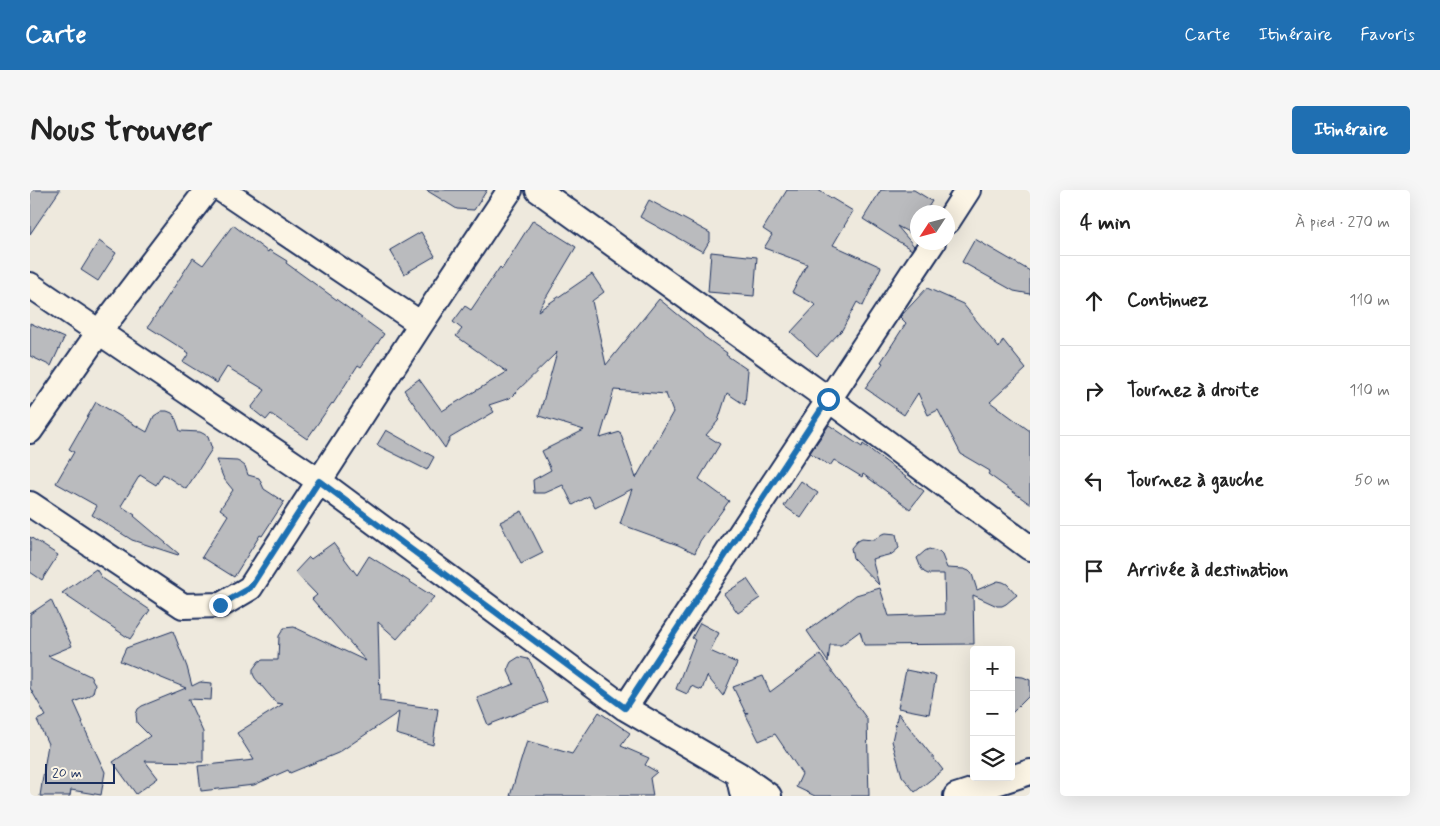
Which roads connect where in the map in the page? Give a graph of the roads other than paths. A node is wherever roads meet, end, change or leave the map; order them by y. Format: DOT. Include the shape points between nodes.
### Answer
graph roads {
  1 [pos="207,190"];
  2 [pos="222,190"];
  3 [pos="510,190"];
  4 [pos="538,190"];
  5 [pos="968,190"];
  6 [pos="955,210"];
  7 [pos="928,250"];
  8 [pos="30,285"];
  9 [pos="421,324"];
  10 [pos="99,332"];
  11 [pos="828,399"];
  12 [pos="30,431"];
  13 [pos="319,481"];
  14 [pos="30,504"];
  15 [pos="1030,548"];
  16 [pos="625,708"];
  17 [pos="1030,772"];
  18 [pos="741,785"];
  19 [pos="769,796"];
  20 [pos="956,796"];
  1 -- 10 [label="street"];
  2 -- 9 [label="street"];
  3 -- 9 [label="street"];
  4 -- 11 [label="street"];
  5 -- 6 [label="street"];
  7 -- 11 [label="street"];
  8 -- 10 [label="street"];
  9 -- 13 [label="street"];
  10 -- 12 [label="street"];
  10 -- 13 [label="street"];
  11 -- 15 [label="street"];
  11 -- 16 [label="street"];
  13 -- 14 [label="street" via="250,588 220,605 183,606"];
  13 -- 16 [label="street"];
  16 -- 18 [label="street"];
  17 -- 20 [label="street"];
  18 -- 19 [label="street"];
}
